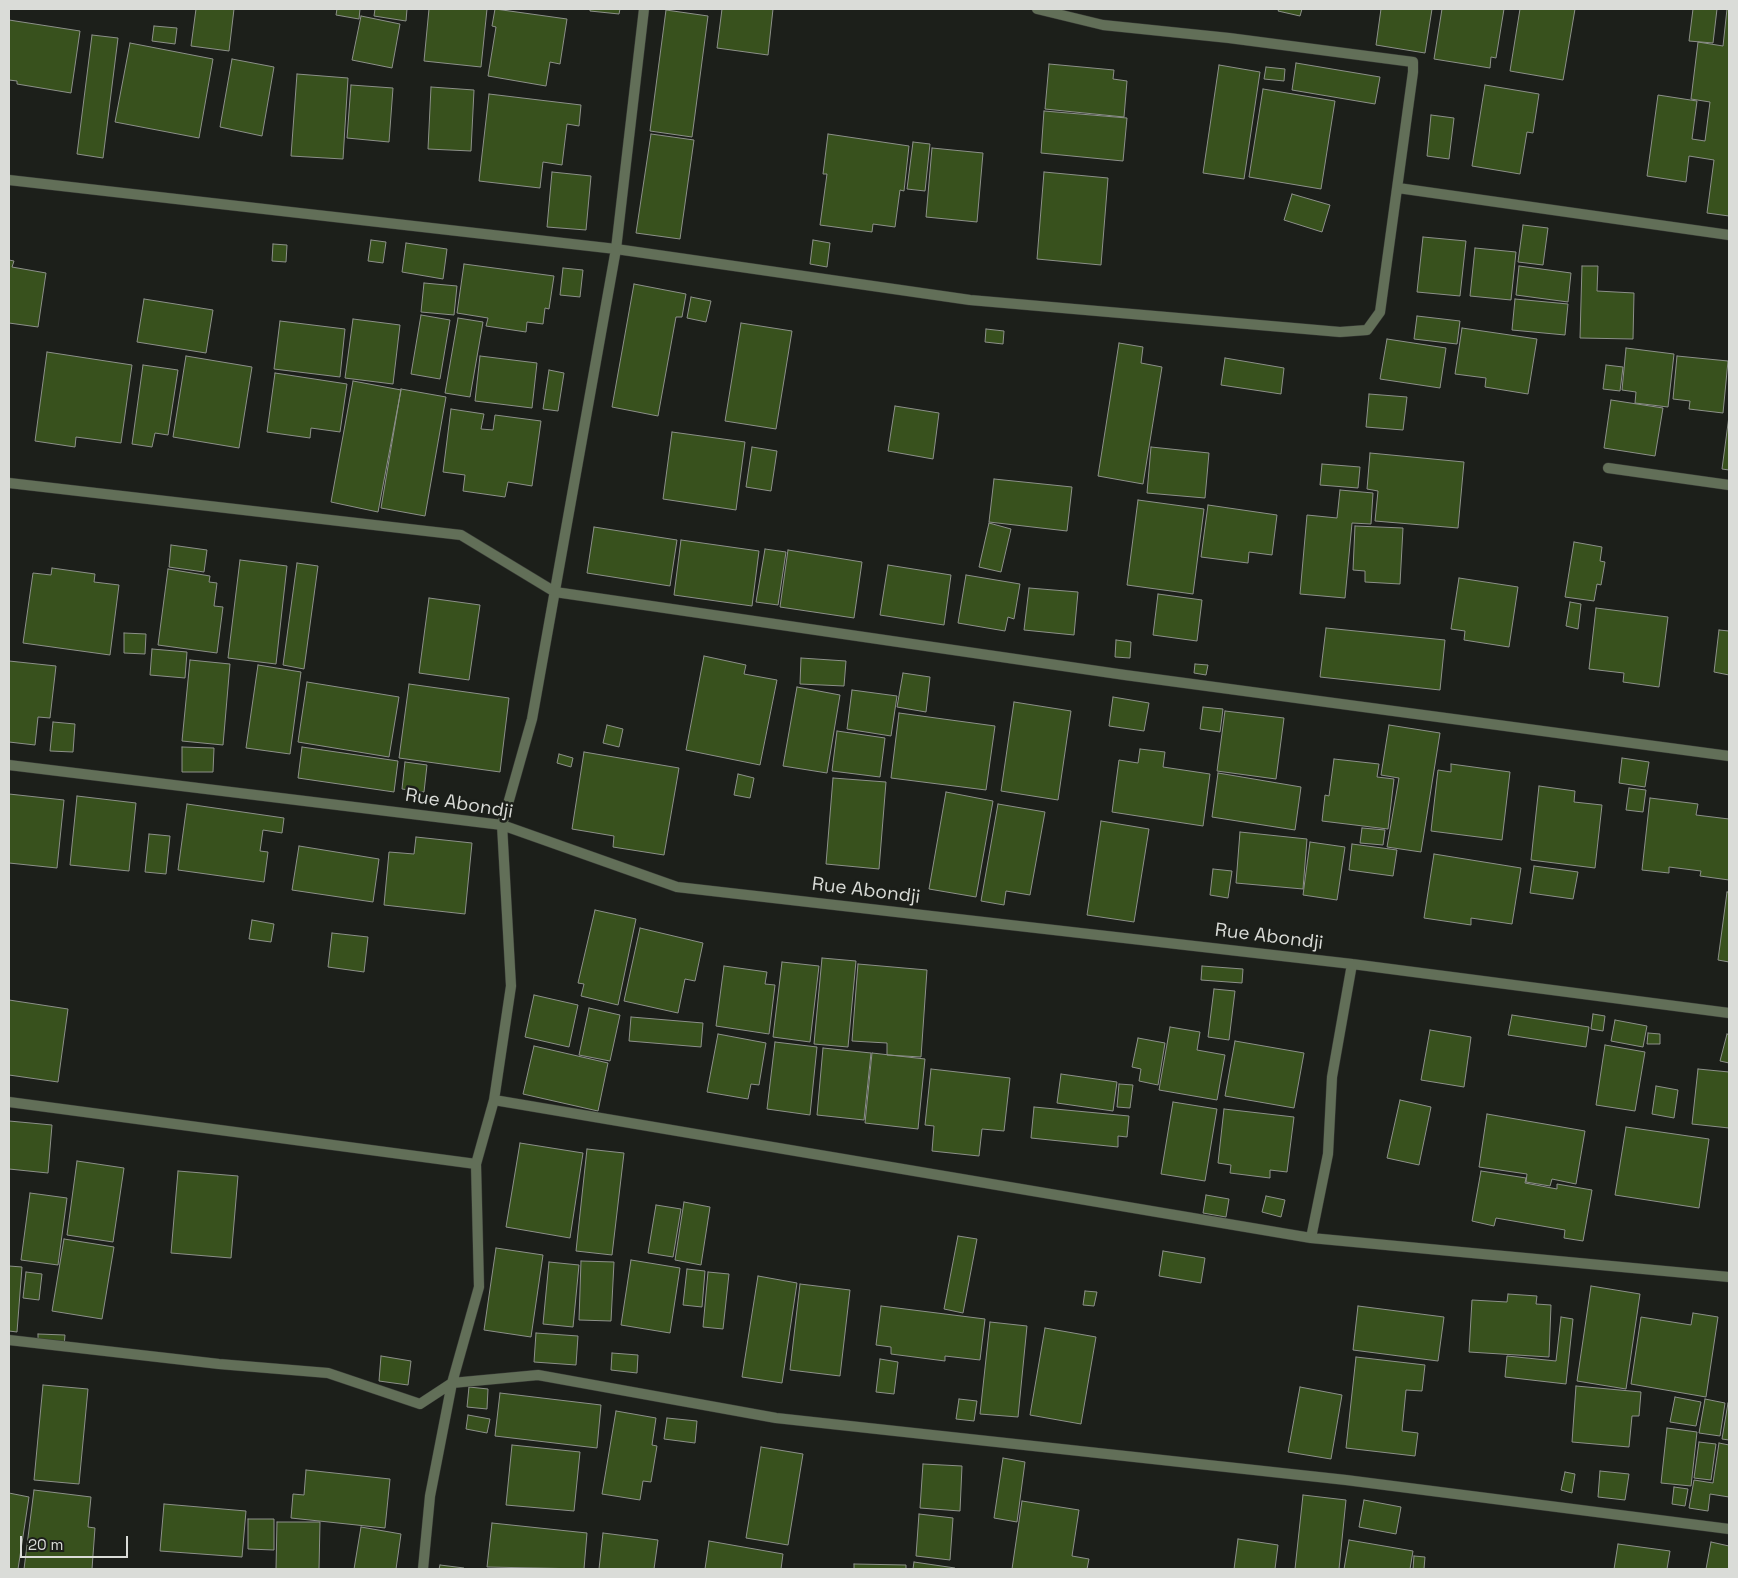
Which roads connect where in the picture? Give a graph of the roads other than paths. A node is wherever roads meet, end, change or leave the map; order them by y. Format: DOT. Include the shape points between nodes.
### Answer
graph roads {
  1 [pos="644,9"];
  2 [pos="1038,9"];
  3 [pos="9,180"];
  4 [pos="1398,188"];
  5 [pos="1729,235"];
  6 [pos="616,248"];
  7 [pos="1608,468"];
  8 [pos="9,483"];
  9 [pos="1729,485"];
  10 [pos="555,592"];
  11 [pos="1729,756"];
  12 [pos="9,765"];
  13 [pos="502,825"];
  14 [pos="1352,964"];
  15 [pos="1729,1013"];
  16 [pos="494,1100"];
  17 [pos="9,1102"];
  18 [pos="476,1164"];
  19 [pos="1311,1238"];
  20 [pos="1729,1277"];
  21 [pos="9,1340"];
  22 [pos="452,1383"];
  23 [pos="1729,1529"];
  24 [pos="423,1569"];
  1 -- 6 [label="street"];
  2 -- 4 [label="street" via="1103,25 1413,62"];
  3 -- 6 [label="street"];
  4 -- 5 [label="street"];
  4 -- 6 [label="street" via="1380,312 1367,330 1340,332 970,300"];
  6 -- 10 [label="street"];
  7 -- 9 [label="street"];
  8 -- 10 [label="street" via="461,535"];
  10 -- 11 [label="street" via="1116,674"];
  10 -- 13 [label="street" via="532,719"];
  12 -- 13 [label="street, Rue Abondji"];
  13 -- 14 [label="street, Rue Abondji" via="677,887"];
  13 -- 16 [label="street" via="511,986"];
  14 -- 15 [label="street, Rue Abondji"];
  14 -- 19 [label="street" via="1332,1077 1328,1154"];
  16 -- 18 [label="street"];
  16 -- 19 [label="street"];
  17 -- 18 [label="street"];
  18 -- 22 [label="street" via="479,1287"];
  19 -- 20 [label="street"];
  21 -- 22 [label="street" via="328,1373 420,1404"];
  22 -- 23 [label="street" via="538,1375 776,1418 1346,1480"];
  22 -- 24 [label="street" via="430,1496"];
}
